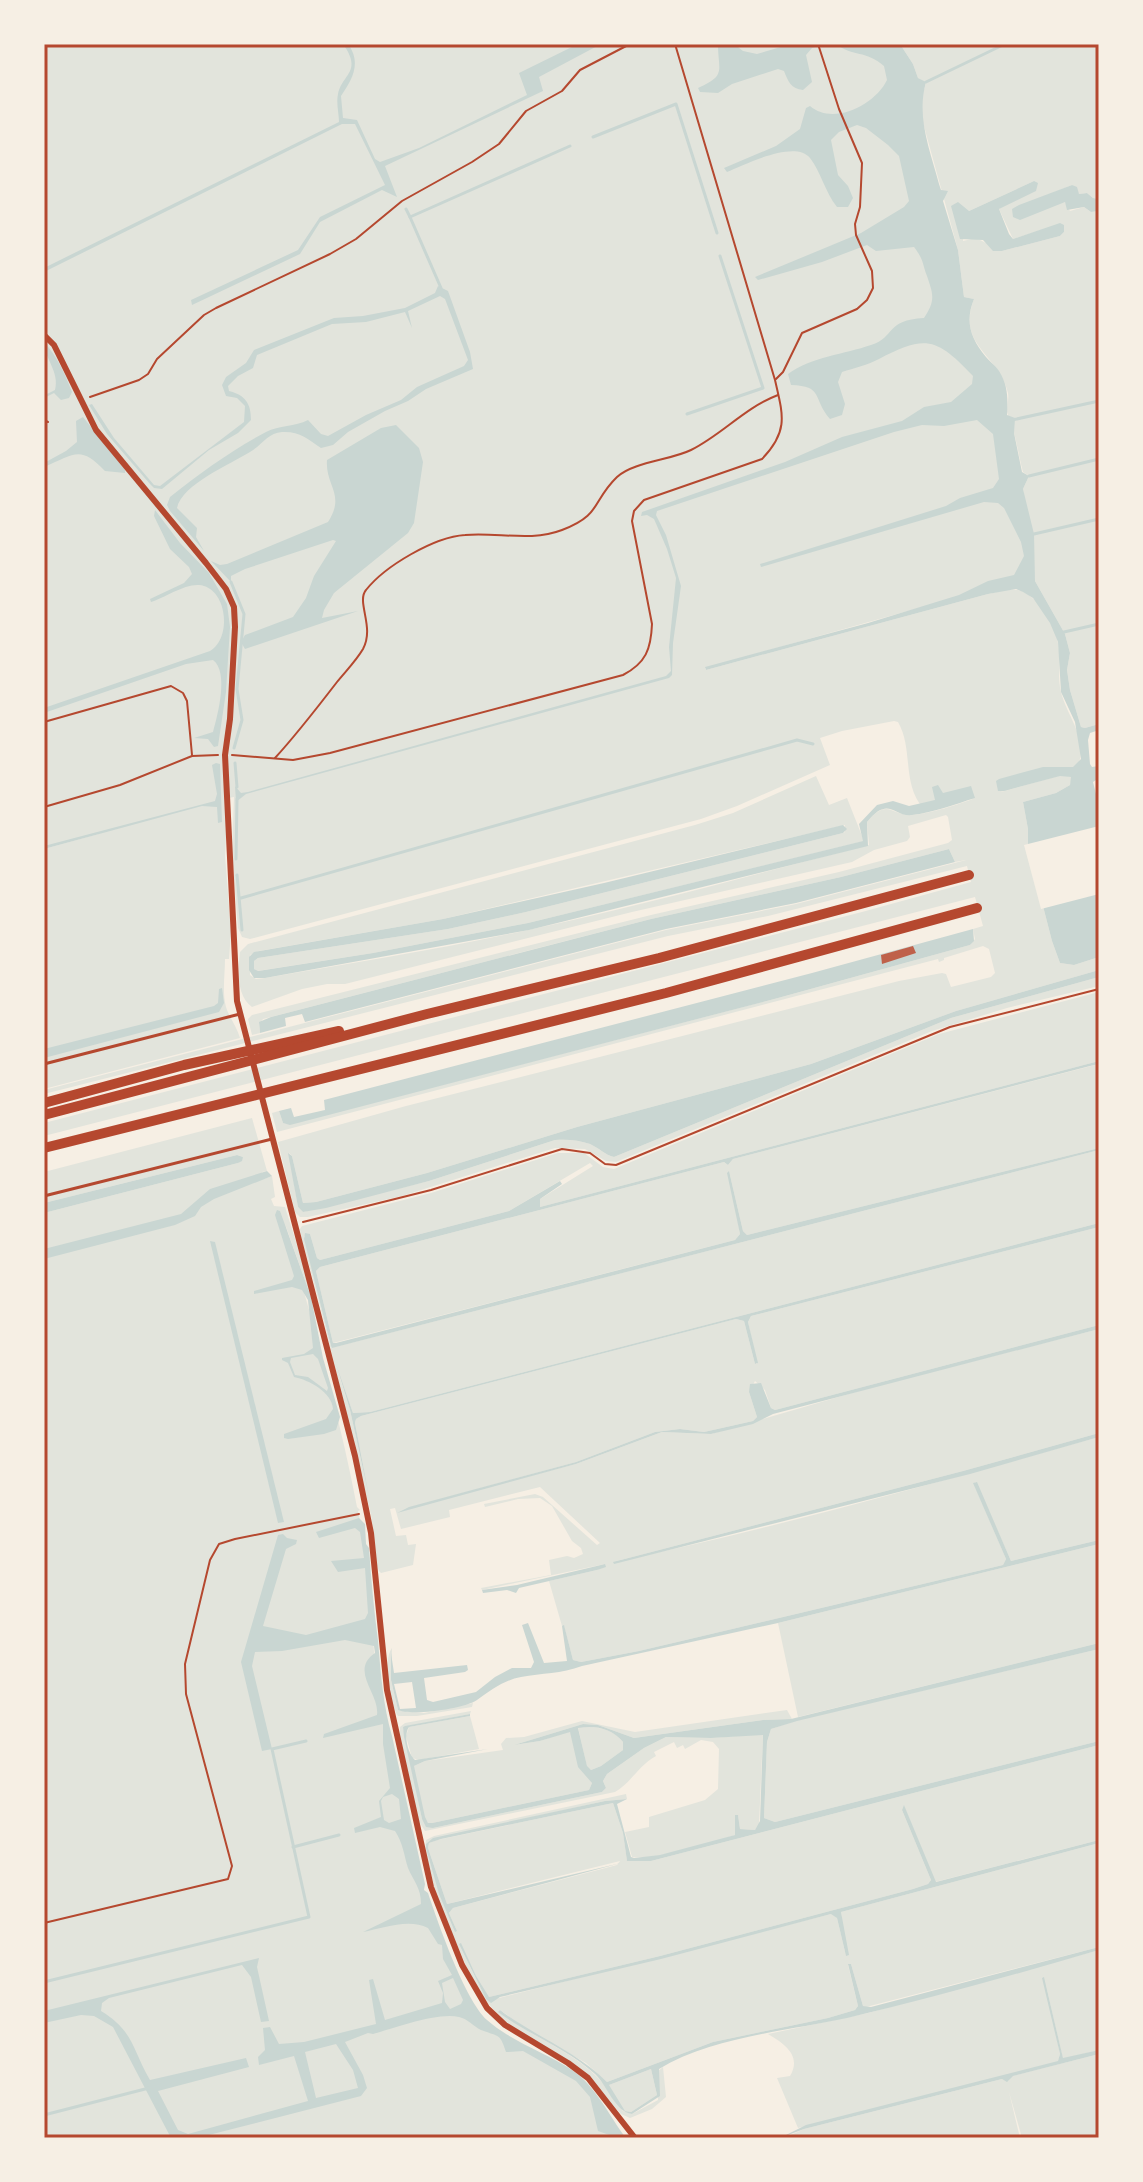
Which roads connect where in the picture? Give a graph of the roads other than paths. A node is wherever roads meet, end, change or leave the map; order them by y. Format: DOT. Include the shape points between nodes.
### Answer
graph roads {
  1 [pos="44,335"];
  2 [pos="969,875"];
  3 [pos="977,908"];
  4 [pos="240,1014"];
  5 [pos="427,1014"];
  6 [pos="44,1064"];
  7 [pos="44,1103"];
  8 [pos="44,1115"];
  9 [pos="272,1139"];
  10 [pos="44,1148"];
  11 [pos="44,1196"];
  12 [pos="635,2138"];
  1 -- 4 [label="street" via="96,430 226,589 234,607 225,755"];
  2 -- 5 [label="highway"];
  3 -- 10 [label="highway" via="666,993"];
  4 -- 6 [label="lane"];
  4 -- 9 [label="street"];
  5 -- 7 [label="highway" via="273,1044"];
  5 -- 8 [label="highway"];
  9 -- 11 [label="lane"];
  9 -- 12 [label="street" via="355,1456 371,1533 387,1690 439,1909 487,2008 588,2078"];
}
